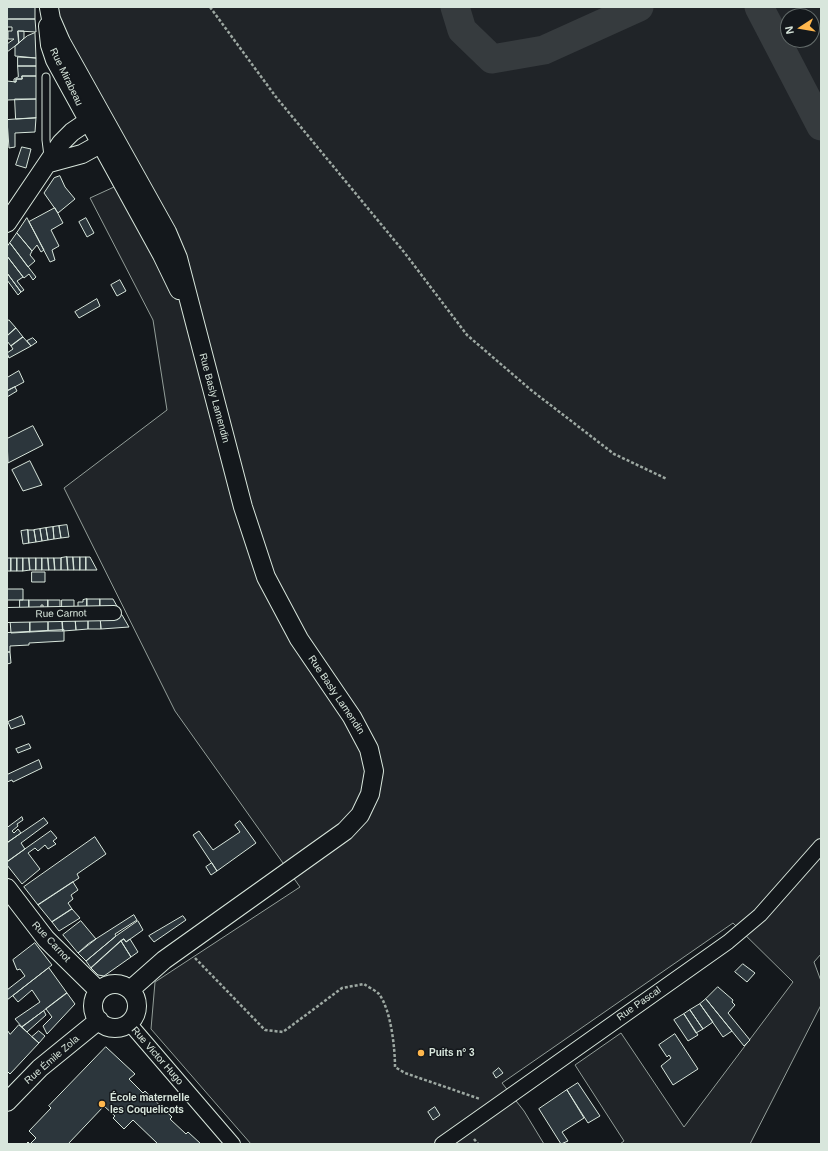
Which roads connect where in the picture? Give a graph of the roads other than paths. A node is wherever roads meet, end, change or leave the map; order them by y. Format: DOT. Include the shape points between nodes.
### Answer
graph roads {
  1 [pos="49,7"];
  2 [pos="46,77"];
  3 [pos="94,117"];
  4 [pos="107,140"];
  5 [pos="49,163"];
  6 [pos="7,223"];
  7 [pos="114,613"];
  8 [pos="7,615"];
  9 [pos="821,846"];
  10 [pos="7,888"];
  11 [pos="130,990"];
  12 [pos="99,991"];
  13 [pos="98,1020"];
  14 [pos="129,1023"];
  15 [pos="7,1102"];
  16 [pos="233,1144"];
  17 [pos="442,1144"];
  1 -- 3 [label="street, Rue Mirabeau" via="58,35"];
  2 -- 5 [label="lane" via="46,140"];
  3 -- 4 [label="street, Rue Basly Lamendin"];
  3 -- 5 [label="street" via="61,143"];
  4 -- 5 [label="street" via="82,154"];
  4 -- 11 [label="street, Rue Basly Lamendin" via="195,326 243,507 266,577 299,639 365,738 372,760 373,782 365,805 345,831 164,960"];
  5 -- 6 [label="street"];
  7 -- 8 [label="street, Rue Carnot"];
  9 -- 17 [label="street, Rue Pascal" via="760,914 728,942"];
  10 -- 12 [label="street, Rue Carnot" via="46,939"];
  11 -- 12 [label="street" via="112,984"];
  11 -- 14 [label="street" via="137,1007 134,1018"];
  12 -- 13 [label="street" via="93,1007"];
  13 -- 14 [label="street" via="113,1028"];
  13 -- 15 [label="street, Rue Émile Zola" via="36,1072"];
  14 -- 16 [label="street, Rue Victor Hugo"];
}
